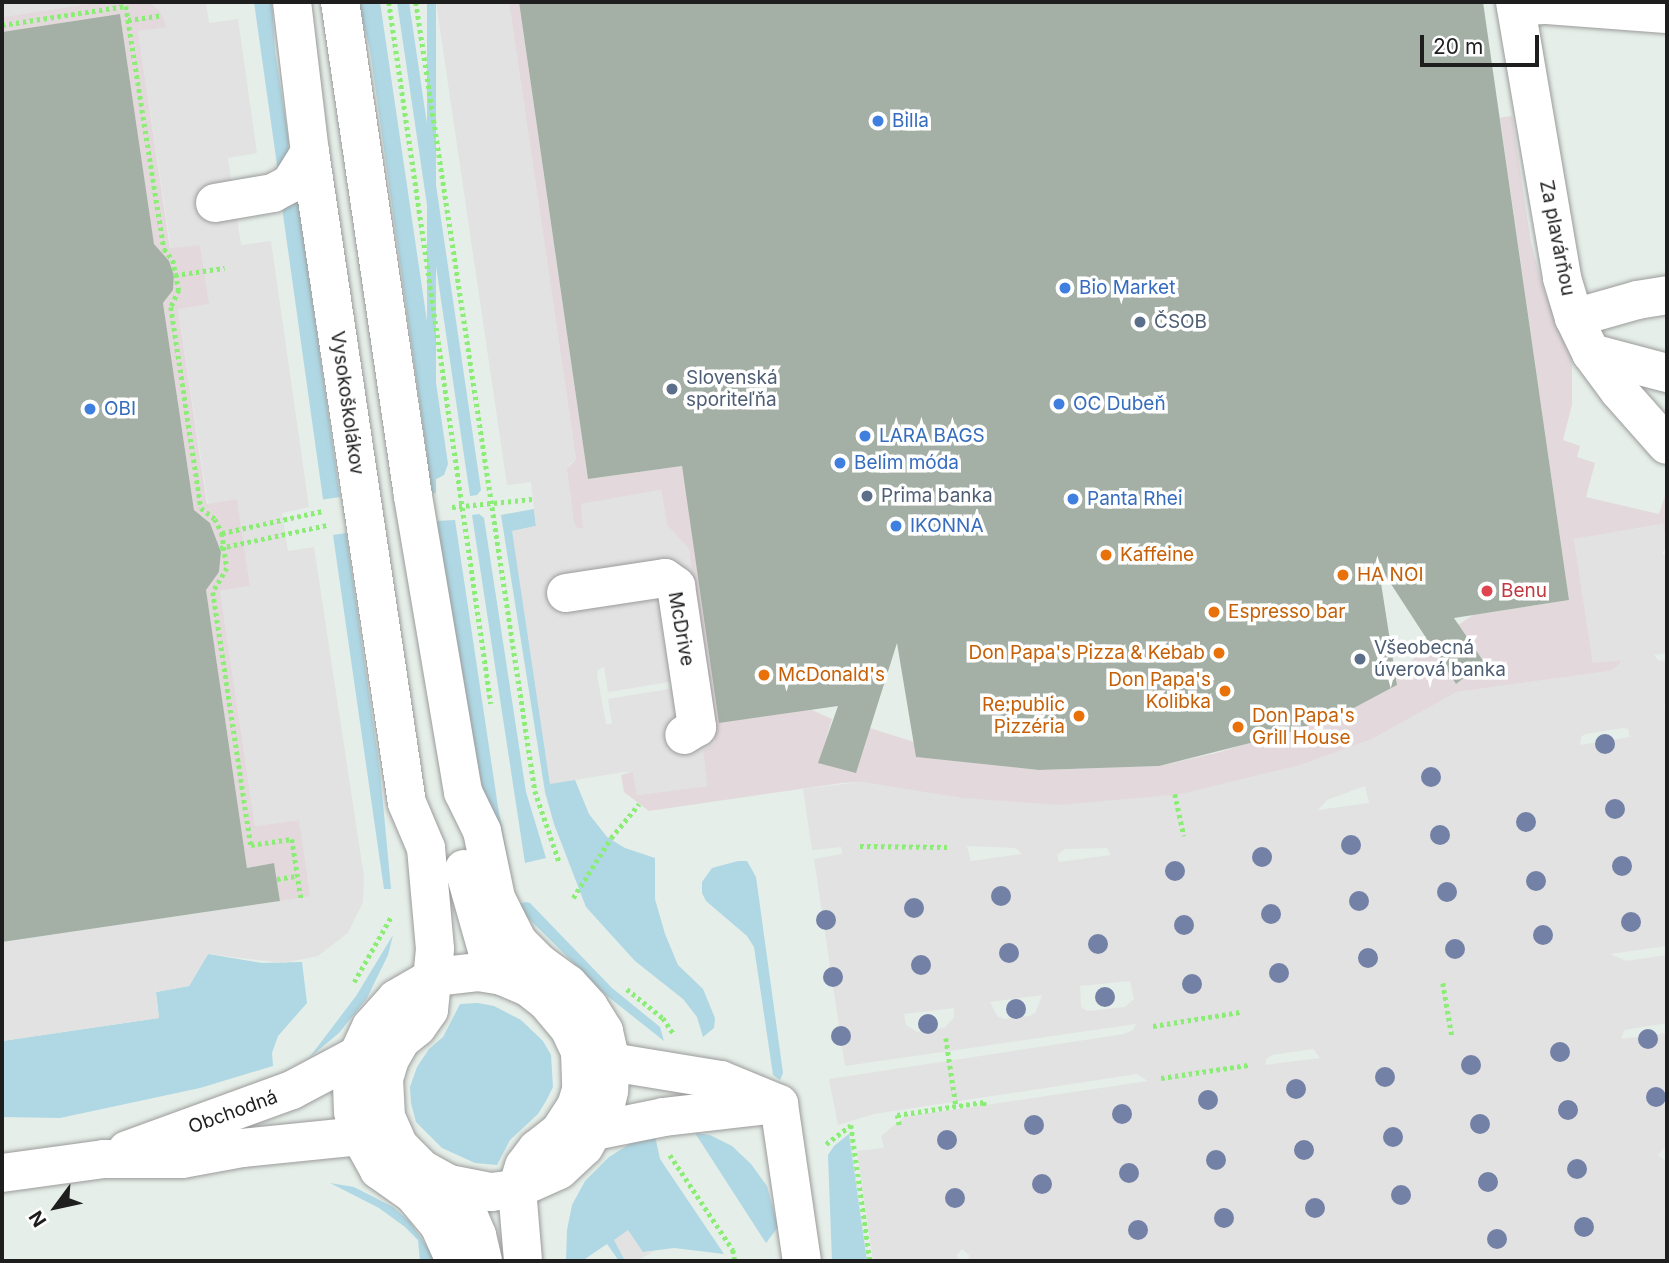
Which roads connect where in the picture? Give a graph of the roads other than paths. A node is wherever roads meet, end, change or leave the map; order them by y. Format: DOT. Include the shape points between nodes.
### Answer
graph roads {
  1 [pos="292,2"];
  2 [pos="340,2"];
  3 [pos="1515,4"];
  4 [pos="1667,14"];
  5 [pos="310,152"];
  6 [pos="215,203"];
  7 [pos="1667,295"];
  8 [pos="1574,318"];
  9 [pos="1591,353"];
  10 [pos="1667,373"];
  11 [pos="1667,445"];
  12 [pos="566,593"];
  13 [pos="684,736"];
  14 [pos="463,792"];
  15 [pos="407,803"];
  16 [pos="434,976"];
  17 [pos="502,976"];
  18 [pos="396,999"];
  19 [pos="358,1055"];
  20 [pos="595,1057"];
  21 [pos="779,1104"];
  22 [pos="595,1131"];
  23 [pos="360,1136"];
  24 [pos="389,1158"];
  25 [pos="104,1159"];
  26 [pos="182,1159"];
  27 [pos="559,1170"];
  28 [pos="2,1173"];
  29 [pos="449,1184"];
  30 [pos="517,1189"];
  31 [pos="455,1261"];
  32 [pos="483,1261"];
  33 [pos="523,1261"];
  34 [pos="547,1261"];
  35 [pos="802,1261"];
  1 -- 5 [label="street, Vysokoškolákov"];
  2 -- 14 [label="street, Vysokoškolákov" via="414,503"];
  3 -- 4 [label="street"];
  3 -- 8 [label="street, Za plavárňou" via="1562,278"];
  5 -- 6 [label="street" via="290,184 281,189"];
  5 -- 15 [label="street, Vysokoškolákov"];
  7 -- 8 [label="street"];
  8 -- 9 [label="street, Za plavárňou"];
  9 -- 10 [label="street"];
  9 -- 11 [label="street, Za plavárňou"];
  12 -- 13 [label="street, McDrive" via="665,578 676,586 697,727"];
  14 -- 17 [label="street, Vysokoškolákov" via="457,836 481,933"];
  14 -- 20 [label="street, Vysokoškolákov" via="482,831 496,898 518,942 568,984 604,1031"];
  15 -- 16 [label="street, Vysokoškolákov" via="426,848"];
  15 -- 18 [label="street, Vysokoškolákov" via="400,850 410,940"];
  16 -- 17 [label="street, Vysokoškolákov" via="478,972"];
  16 -- 18 [label="street, Vysokoškolákov"];
  16 -- 24 [label="street, Vysokoškolákov" via="429,1010 401,1040 384,1079"];
  17 -- 20 [label="street, Vysokoškolákov" via="547,1002"];
  18 -- 19 [label="street, Vysokoškolákov" via="371,1027"];
  19 -- 23 [label="street, Vysokoškolákov" via="352,1083"];
  19 -- 25 [label="street, Obchodná" via="292,1090"];
  20 -- 21 [label="street" via="721,1080"];
  20 -- 22 [label="street, Vysokoškolákov" via="609,1091"];
  20 -- 30 [label="street, Vysokoškolákov" via="576,1106 559,1132 524,1166"];
  21 -- 22 [label="street" via="664,1117"];
  21 -- 35 [label="street"];
  22 -- 27 [label="street, Vysokoškolákov"];
  23 -- 24 [label="street, Vysokoškolákov"];
  23 -- 26 [label="street, Obchodná"];
  24 -- 26 [label="street, Obchodná" via="237,1172"];
  24 -- 29 [label="street, Vysokoškolákov"];
  24 -- 31 [label="street, Vysokoškolákov" via="439,1225"];
  25 -- 26 [label="street, Obchodná"];
  25 -- 28 [label="street, Obchodná"];
  27 -- 30 [label="street, Vysokoškolákov"];
  27 -- 34 [label="street, Vysokoškolákov" via="545,1211"];
  29 -- 30 [label="street, Vysokoškolákov" via="491,1192"];
  29 -- 32 [label="street, Vysokoškolákov" via="463,1202"];
  30 -- 33 [label="street, Vysokoškolákov"];
}
